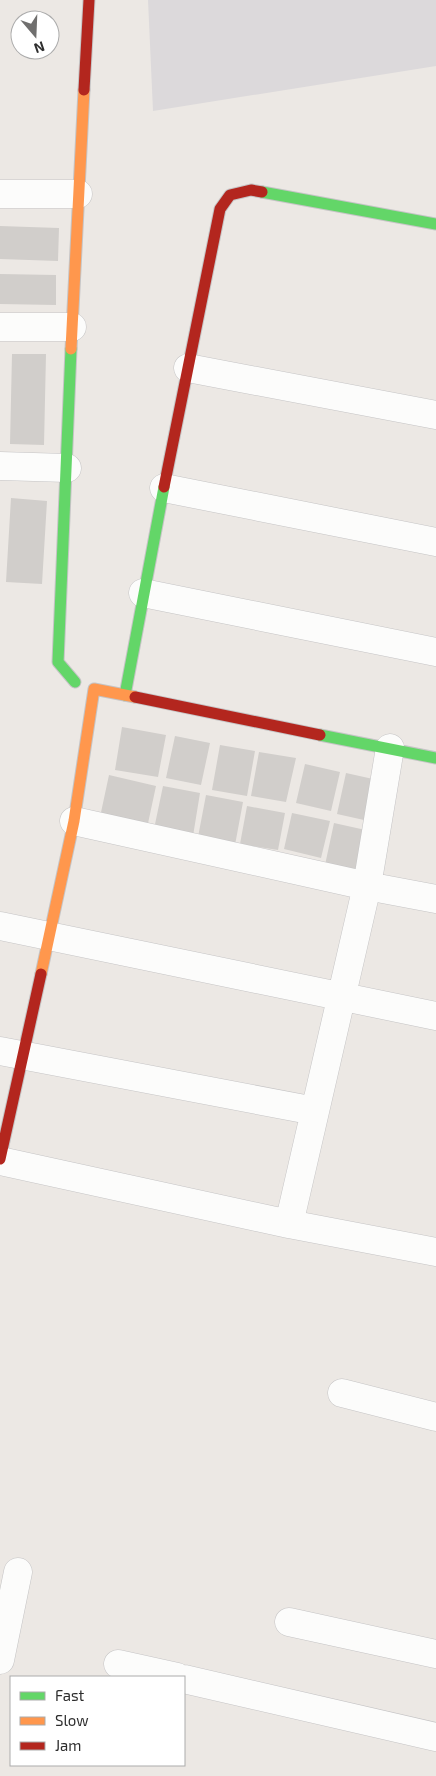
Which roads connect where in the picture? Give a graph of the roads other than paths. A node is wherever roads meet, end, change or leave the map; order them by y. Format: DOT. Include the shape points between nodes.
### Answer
graph roads {
  1 [pos="89,0"];
  2 [pos="0,194"];
  3 [pos="78,194"];
  4 [pos="436,224"];
  5 [pos="0,327"];
  6 [pos="72,327"];
  7 [pos="188,368"];
  8 [pos="436,414"];
  9 [pos="0,466"];
  10 [pos="67,468"];
  11 [pos="164,488"];
  12 [pos="436,542"];
  13 [pos="143,593"];
  14 [pos="436,652"];
  15 [pos="75,682"];
  16 [pos="125,695"];
  17 [pos="390,748"];
  18 [pos="436,758"];
  19 [pos="74,821"];
  20 [pos="367,886"];
  21 [pos="436,899"];
  22 [pos="0,926"];
  23 [pos="48,936"];
  24 [pos="342,996"];
  25 [pos="436,1016"];
  26 [pos="11,1053"];
  27 [pos="315,1111"];
  28 [pos="0,1160"];
  29 [pos="289,1224"];
  30 [pos="436,1252"];
  31 [pos="342,1393"];
  32 [pos="436,1417"];
  33 [pos="18,1572"];
  34 [pos="289,1622"];
  35 [pos="436,1654"];
  36 [pos="0,1660"];
  37 [pos="118,1664"];
  38 [pos="172,1676"];
  39 [pos="185,1679"];
  40 [pos="436,1736"];
  1 -- 3 [label="street"];
  2 -- 3 [label="street"];
  3 -- 6 [label="street"];
  4 -- 7 [label="street" via="251,190 230,195 220,210"];
  5 -- 6 [label="street"];
  6 -- 10 [label="street"];
  7 -- 8 [label="street"];
  7 -- 11 [label="street"];
  9 -- 10 [label="street"];
  10 -- 15 [label="street" via="58,662"];
  11 -- 12 [label="street"];
  11 -- 13 [label="street"];
  13 -- 14 [label="street"];
  13 -- 16 [label="street"];
  16 -- 17 [label="street"];
  16 -- 19 [label="street" via="94,689"];
  17 -- 18 [label="street"];
  17 -- 20 [label="street"];
  19 -- 20 [label="street"];
  19 -- 23 [label="street"];
  20 -- 21 [label="street"];
  20 -- 24 [label="street"];
  22 -- 23 [label="street"];
  23 -- 24 [label="street"];
  23 -- 26 [label="street"];
  24 -- 25 [label="street"];
  24 -- 27 [label="street"];
  26 -- 27 [label="street"];
  26 -- 28 [label="street"];
  27 -- 29 [label="street"];
  28 -- 29 [label="street"];
  29 -- 30 [label="street"];
  31 -- 32 [label="street"];
  33 -- 36 [label="street"];
  34 -- 35 [label="street"];
  37 -- 38 [label="street"];
  39 -- 40 [label="street"];
}
